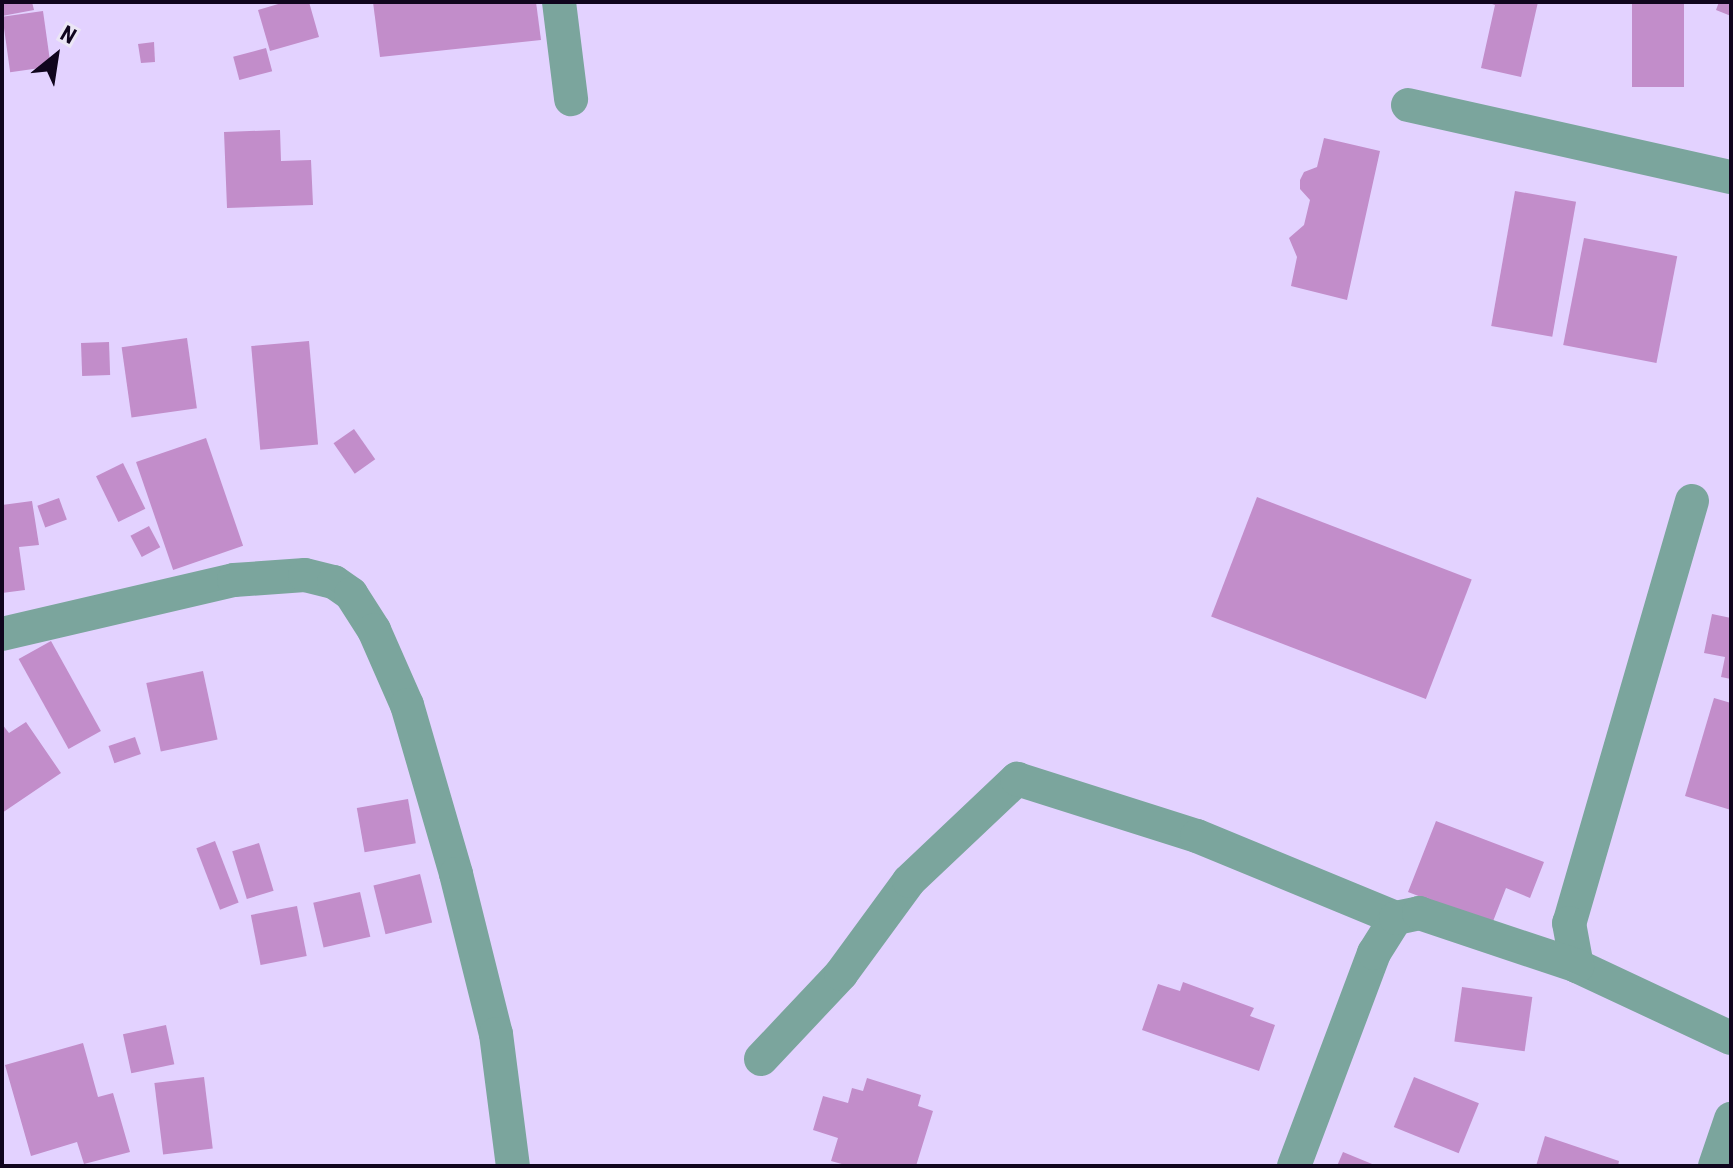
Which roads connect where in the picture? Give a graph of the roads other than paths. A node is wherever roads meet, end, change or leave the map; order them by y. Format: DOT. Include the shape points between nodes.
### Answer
graph roads {
  1 [pos="559,2"];
  2 [pos="571,99"];
  3 [pos="1408,105"];
  4 [pos="1731,177"];
  5 [pos="1692,501"];
  6 [pos="2,634"];
  7 [pos="1396,918"];
  8 [pos="1577,966"];
  9 [pos="1731,1038"];
  10 [pos="761,1059"];
  11 [pos="1731,1119"];
  12 [pos="513,1166"];
  13 [pos="1294,1166"];
  14 [pos="1715,1166"];
  1 -- 2 [label="street"];
  3 -- 4 [label="street"];
  5 -- 8 [label="street" via="1569,923"];
  6 -- 12 [label="street" via="234,580 305,575 334,582 351,594 374,630 407,705 456,874 496,1034"];
  7 -- 8 [label="street" via="1419,913"];
  7 -- 10 [label="street" via="1197,836 1017,779 909,881 841,974"];
  7 -- 13 [label="street" via="1374,953"];
  8 -- 9 [label="street"];
  11 -- 14 [label="street"];
}
